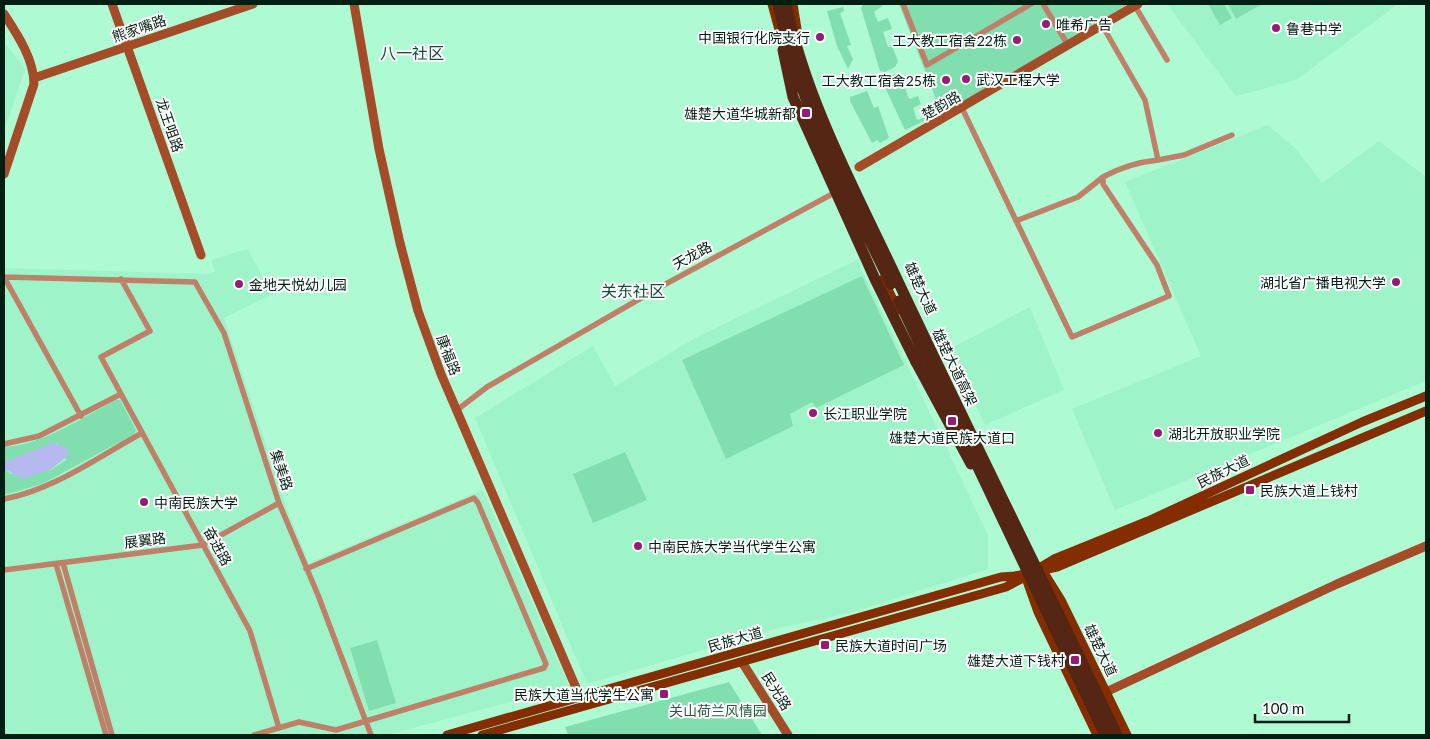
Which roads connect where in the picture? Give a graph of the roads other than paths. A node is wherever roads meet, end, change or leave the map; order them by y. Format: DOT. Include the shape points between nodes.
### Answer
graph roads {
  1 [pos="112,4"];
  2 [pos="253,4"];
  3 [pos="354,4"];
  4 [pos="772,4"];
  5 [pos="778,4"];
  6 [pos="786,4"];
  7 [pos="793,4"];
  8 [pos="904,4"];
  9 [pos="1031,4"];
  10 [pos="1043,4"];
  11 [pos="1136,5"];
  12 [pos="4,14"];
  13 [pos="1102,25"];
  14 [pos="1068,45"];
  15 [pos="128,46"];
  16 [pos="1167,60"];
  17 [pos="34,78"];
  18 [pos="962,108"];
  19 [pos="1232,135"];
  20 [pos="1158,160"];
  21 [pos="859,167"];
  22 [pos="4,174"];
  23 [pos="1103,177"];
  24 [pos="840,190"];
  25 [pos="1016,221"];
  26 [pos="201,255"];
  27 [pos="4,277"];
  28 [pos="121,279"];
  29 [pos="121,394"];
  30 [pos="1426,396"];
  31 [pos="457,410"];
  32 [pos="1426,411"];
  33 [pos="81,416"];
  34 [pos="142,433"];
  35 [pos="4,444"];
  36 [pos="971,464"];
  37 [pos="4,499"];
  38 [pos="279,503"];
  39 [pos="203,545"];
  40 [pos="1426,546"];
  41 [pos="63,563"];
  42 [pos="56,564"];
  43 [pos="306,569"];
  44 [pos="4,570"];
  45 [pos="1033,572"];
  46 [pos="742,662"];
  47 [pos="1106,692"];
  48 [pos="580,697"];
  49 [pos="366,721"];
  50 [pos="279,728"];
  51 [pos="106,735"];
  52 [pos="112,735"];
  53 [pos="254,735"];
  54 [pos="371,735"];
  55 [pos="446,735"];
  56 [pos="482,735"];
  57 [pos="788,735"];
  58 [pos="1097,735"];
  59 [pos="1105,735"];
  60 [pos="1117,735"];
  61 [pos="1127,735"];
  1 -- 15 [label="street, 龙王咀路"];
  2 -- 15 [label="street, 熊家嘴路"];
  3 -- 31 [label="street, 康福路" via="379,149 400,244 418,311"];
  4 -- 24 [label="main road, 雄楚大道" via="792,79"];
  5 -- 36 [label="highway, bridge" via="784,58 793,97 875,279"];
  5 -- 59 [label="highway, 雄楚大道高架, bridge" via="787,44 812,119"];
  6 -- 60 [label="highway, 雄楚大道高架, bridge" via="793,37 821,116"];
  7 -- 45 [label="main road, 雄楚大道" via="810,79"];
  8 -- 9 [label="street" via="926,65"];
  10 -- 14 [label="street"];
  11 -- 13 [label="street, 楚韵路"];
  11 -- 16 [label="street"];
  12 -- 17 [label="street" via="26,54"];
  13 -- 14 [label="street, 楚韵路"];
  13 -- 20 [label="street" via="1144,100"];
  14 -- 18 [label="street, 楚韵路"];
  15 -- 17 [label="street, 熊家嘴路"];
  15 -- 26 [label="street, 龙王咀路"];
  17 -- 22 [label="street"];
  18 -- 21 [label="street, 楚韵路"];
  18 -- 25 [label="street"];
  19 -- 20 [label="street" via="1184,155"];
  20 -- 23 [label="street" via="1144,161"];
  23 -- 25 [label="street" via="1078,197"];
  23 -- 25 [label="street" via="1103,184 1120,213 1157,265 1169,296 1072,337"];
  24 -- 31 [label="street, 天龙路" via="653,291 487,387"];
  24 -- 36 [label="main road, 雄楚大道"];
  27 -- 28 [label="street"];
  27 -- 33 [label="street"];
  28 -- 29 [label="street, 奋进路" via="150,331 101,357"];
  28 -- 38 [label="street, 集美路" via="195,282 224,333"];
  29 -- 33 [label="street"];
  29 -- 34 [label="street, 奋进路"];
  30 -- 45 [label="main road, 民族大道" via="1353,426 1187,504 1054,559"];
  31 -- 48 [label="street, 康福路"];
  32 -- 45 [label="main road, 民族大道" via="1057,567"];
  33 -- 35 [label="street" via="39,436"];
  34 -- 37 [label="street" via="43,487"];
  34 -- 39 [label="street, 奋进路"];
  36 -- 45 [label="main road, 雄楚大道"];
  38 -- 39 [label="street, 展翼路"];
  38 -- 43 [label="street, 集美路"];
  39 -- 41 [label="street, 展翼路"];
  39 -- 50 [label="street, 奋进路" via="253,638"];
  40 -- 47 [label="street" via="1336,584"];
  41 -- 42 [label="street, 展翼路"];
  41 -- 52 [label="street"];
  42 -- 44 [label="street, 展翼路"];
  42 -- 51 [label="street"];
  43 -- 49 [label="street, 集美路"];
  43 -- 49 [label="street" via="474,498 546,664 544,668"];
  45 -- 46 [label="main road, 民族大道" via="1006,587"];
  45 -- 47 [label="main road, 雄楚大道" via="1061,600"];
  45 -- 48 [label="main road, 民族大道" via="1001,577"];
  45 -- 58 [label="main road, 雄楚大道" via="1038,612"];
  46 -- 56 [label="main road, 民族大道"];
  46 -- 57 [label="street, 民光路"];
  47 -- 61 [label="main road, 雄楚大道"];
  48 -- 55 [label="main road, 民族大道"];
  49 -- 50 [label="street" via="336,730 300,722"];
  49 -- 54 [label="street, 集美路"];
  50 -- 53 [label="street"];
}
